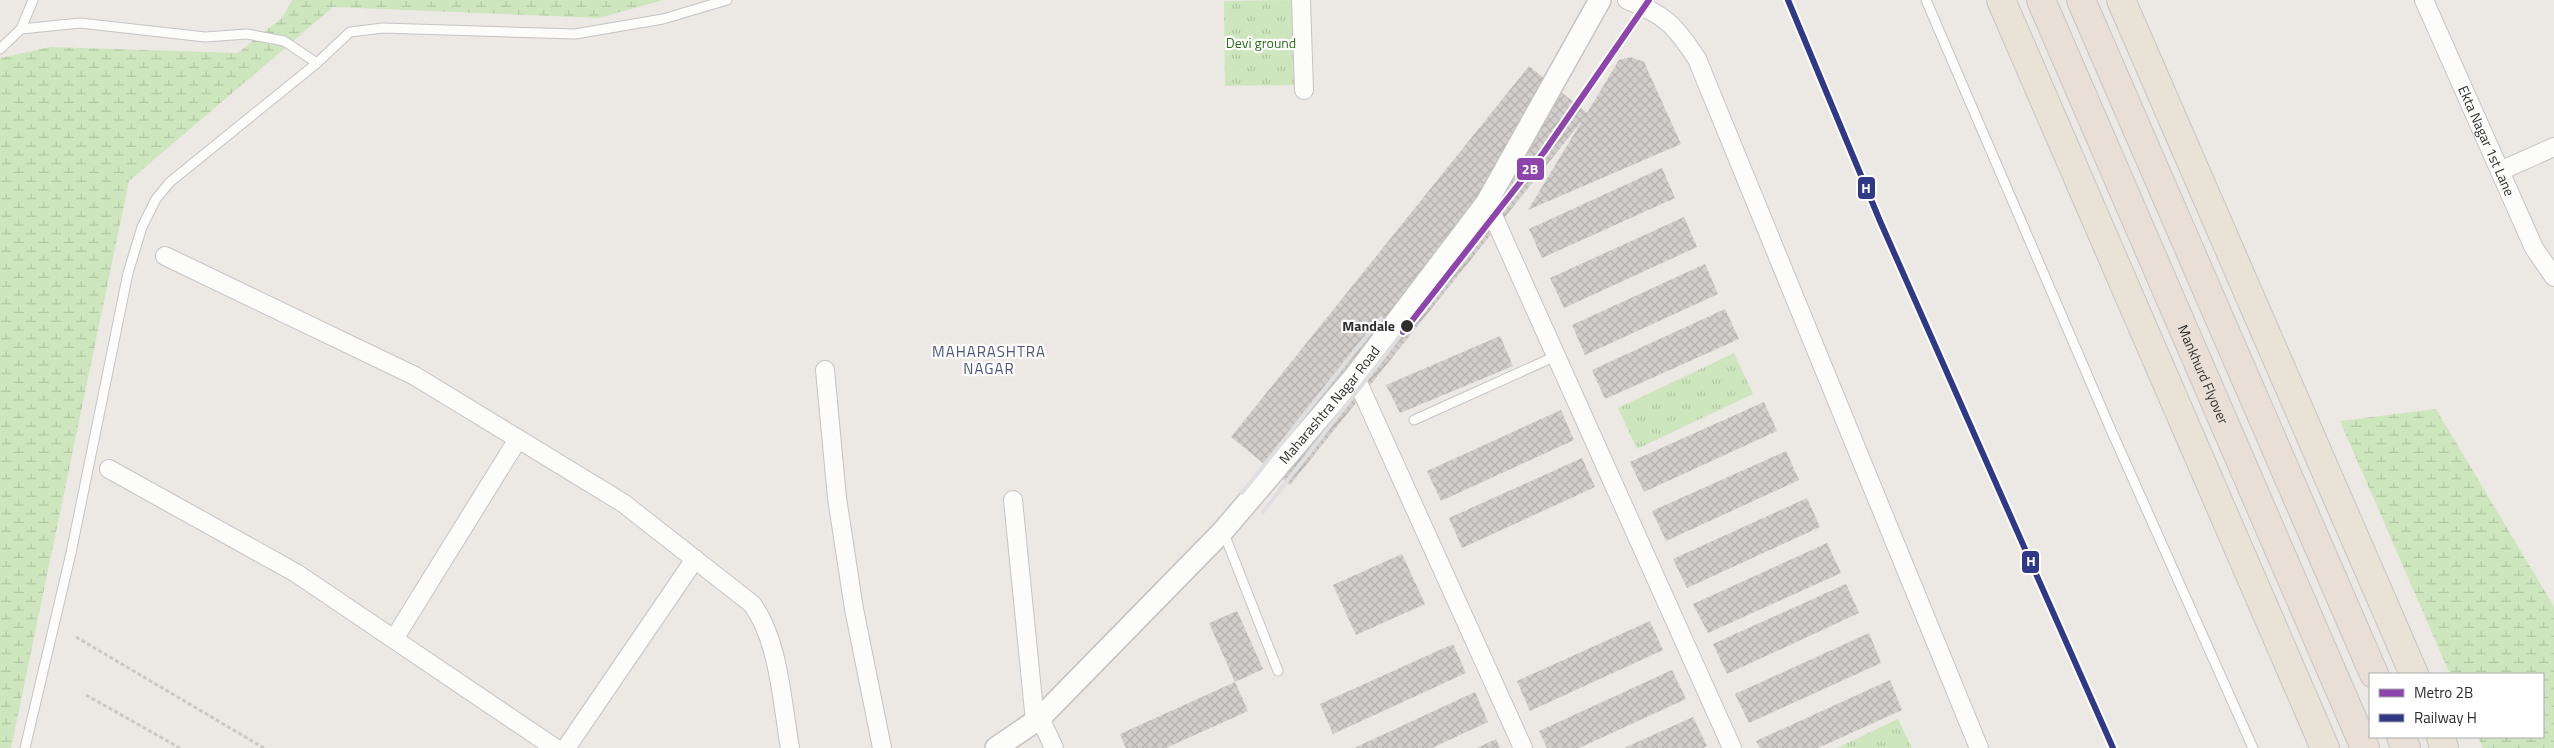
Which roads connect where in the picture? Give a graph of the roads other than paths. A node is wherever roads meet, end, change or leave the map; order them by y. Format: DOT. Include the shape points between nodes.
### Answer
graph roads {
  1 [pos="33,0"];
  2 [pos="727,0"];
  3 [pos="1301,0"];
  4 [pos="1600,0"];
  5 [pos="1627,0"];
  6 [pos="1926,0"];
  7 [pos="2001,0"];
  8 [pos="2040,0"];
  9 [pos="2081,0"];
  10 [pos="2121,0"];
  11 [pos="2424,0"];
  12 [pos="20,29"];
  13 [pos="0,49"];
  14 [pos="317,63"];
  15 [pos="1304,90"];
  16 [pos="2554,147"];
  17 [pos="2500,171"];
  18 [pos="1487,202"];
  19 [pos="165,256"];
  20 [pos="2554,277"];
  21 [pos="1556,356"];
  22 [pos="825,370"];
  23 [pos="1355,376"];
  24 [pos="1414,420"];
  25 [pos="518,439"];
  26 [pos="109,469"];
  27 [pos="1012,500"];
  28 [pos="1223,531"];
  29 [pos="695,559"];
  30 [pos="394,639"];
  31 [pos="1278,670"];
  32 [pos="2374,673"];
  33 [pos="2414,673"];
  34 [pos="1038,720"];
  35 [pos="25,748"];
  36 [pos="555,748"];
  37 [pos="566,748"];
  38 [pos="790,748"];
  39 [pos="882,748"];
  40 [pos="996,748"];
  41 [pos="1054,748"];
  42 [pos="1523,748"];
  43 [pos="1732,748"];
  44 [pos="1980,748"];
  45 [pos="2253,748"];
  46 [pos="2325,748"];
  47 [pos="2365,748"];
  1 -- 12 [label="lane"];
  2 -- 14 [label="lane" via="663,19 575,34 383,28 350,32"];
  3 -- 15 [label="street"];
  4 -- 18 [label="street, Maharashtra Nagar Road"];
  5 -- 44 [label="street" via="1656,11 1679,30 1697,59"];
  6 -- 45 [label="lane" via="2115,439"];
  7 -- 46 [label="highway"];
  8 -- 47 [label="highway, Mankhurd Flyover"];
  9 -- 32 [label="highway"];
  10 -- 33 [label="highway"];
  11 -- 17 [label="street, Ekta Nagar 1st Lane"];
  12 -- 13 [label="lane"];
  12 -- 14 [label="lane" via="80,23 205,38 247,34 284,40"];
  14 -- 35 [label="lane" via="170,182 156,199 142,227 128,273 71,553"];
  16 -- 17 [label="street"];
  17 -- 20 [label="street, Ekta Nagar 1st Lane" via="2534,248"];
  18 -- 21 [label="street"];
  18 -- 23 [label="street, Maharashtra Nagar Road"];
  19 -- 25 [label="street" via="415,376"];
  21 -- 24 [label="lane"];
  21 -- 43 [label="street"];
  22 -- 39 [label="street" via="837,498 854,609"];
  23 -- 28 [label="street, Maharashtra Nagar Road"];
  23 -- 42 [label="street"];
  25 -- 29 [label="street" via="623,503"];
  25 -- 30 [label="street"];
  26 -- 30 [label="street" via="296,573"];
  27 -- 34 [label="street"];
  28 -- 31 [label="lane"];
  28 -- 34 [label="street, Maharashtra Nagar Road"];
  29 -- 37 [label="street"];
  29 -- 38 [label="street" via="752,604 762,617 770,635"];
  30 -- 36 [label="street"];
  34 -- 40 [label="street, Maharashtra Nagar Road"];
  34 -- 41 [label="street"];
}
